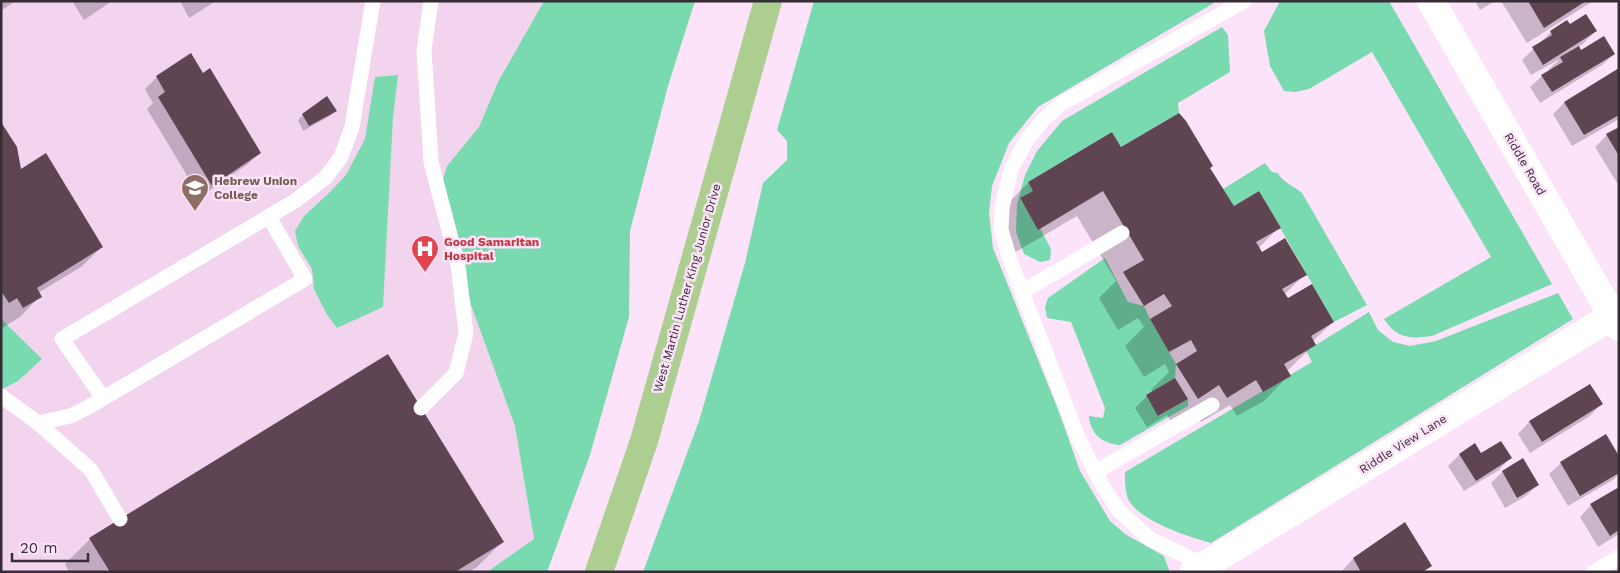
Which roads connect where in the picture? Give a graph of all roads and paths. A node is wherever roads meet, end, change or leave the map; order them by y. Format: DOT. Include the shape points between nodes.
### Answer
graph roads {
  1 [pos="373,1"];
  2 [pos="431,1"];
  3 [pos="768,1"];
  4 [pos="1244,1"];
  5 [pos="1431,1"];
  6 [pos="269,217"];
  7 [pos="1122,234"];
  8 [pos="1022,292"];
  9 [pos="1615,322"];
  10 [pos="1,396"];
  11 [pos="103,398"];
  12 [pos="1212,405"];
  13 [pos="421,408"];
  14 [pos="38,423"];
  15 [pos="1095,472"];
  16 [pos="120,519"];
  17 [pos="1619,556"];
  18 [pos="1199,568"];
  19 [pos="599,572"];
  20 [pos="1594,572"];
  1 -- 6 [label="lane" via="352,127 341,157 326,177 295,202"];
  2 -- 13 [label="lane" via="424,50 431,162 458,265 466,333 456,373"];
  3 -- 19 [label="main road, West Martin Luther King Junior Drive" via="644,441"];
  4 -- 8 [label="lane" via="1061,104 1042,120 1011,169 1002,208 1001,230"];
  5 -- 9 [label="street, Riddle Road"];
  6 -- 11 [label="lane" via="305,279"];
  6 -- 11 [label="lane" via="62,339"];
  7 -- 8 [label="lane"];
  8 -- 15 [label="lane" via="1079,440"];
  9 -- 18 [label="street, Riddle View Lane"];
  10 -- 14 [label="lane"];
  11 -- 14 [label="lane" via="70,416"];
  12 -- 15 [label="lane"];
  14 -- 16 [label="lane" via="91,470"];
  15 -- 18 [label="lane" via="1119,511 1150,539"];
  17 -- 20 [label="lane"];
}
